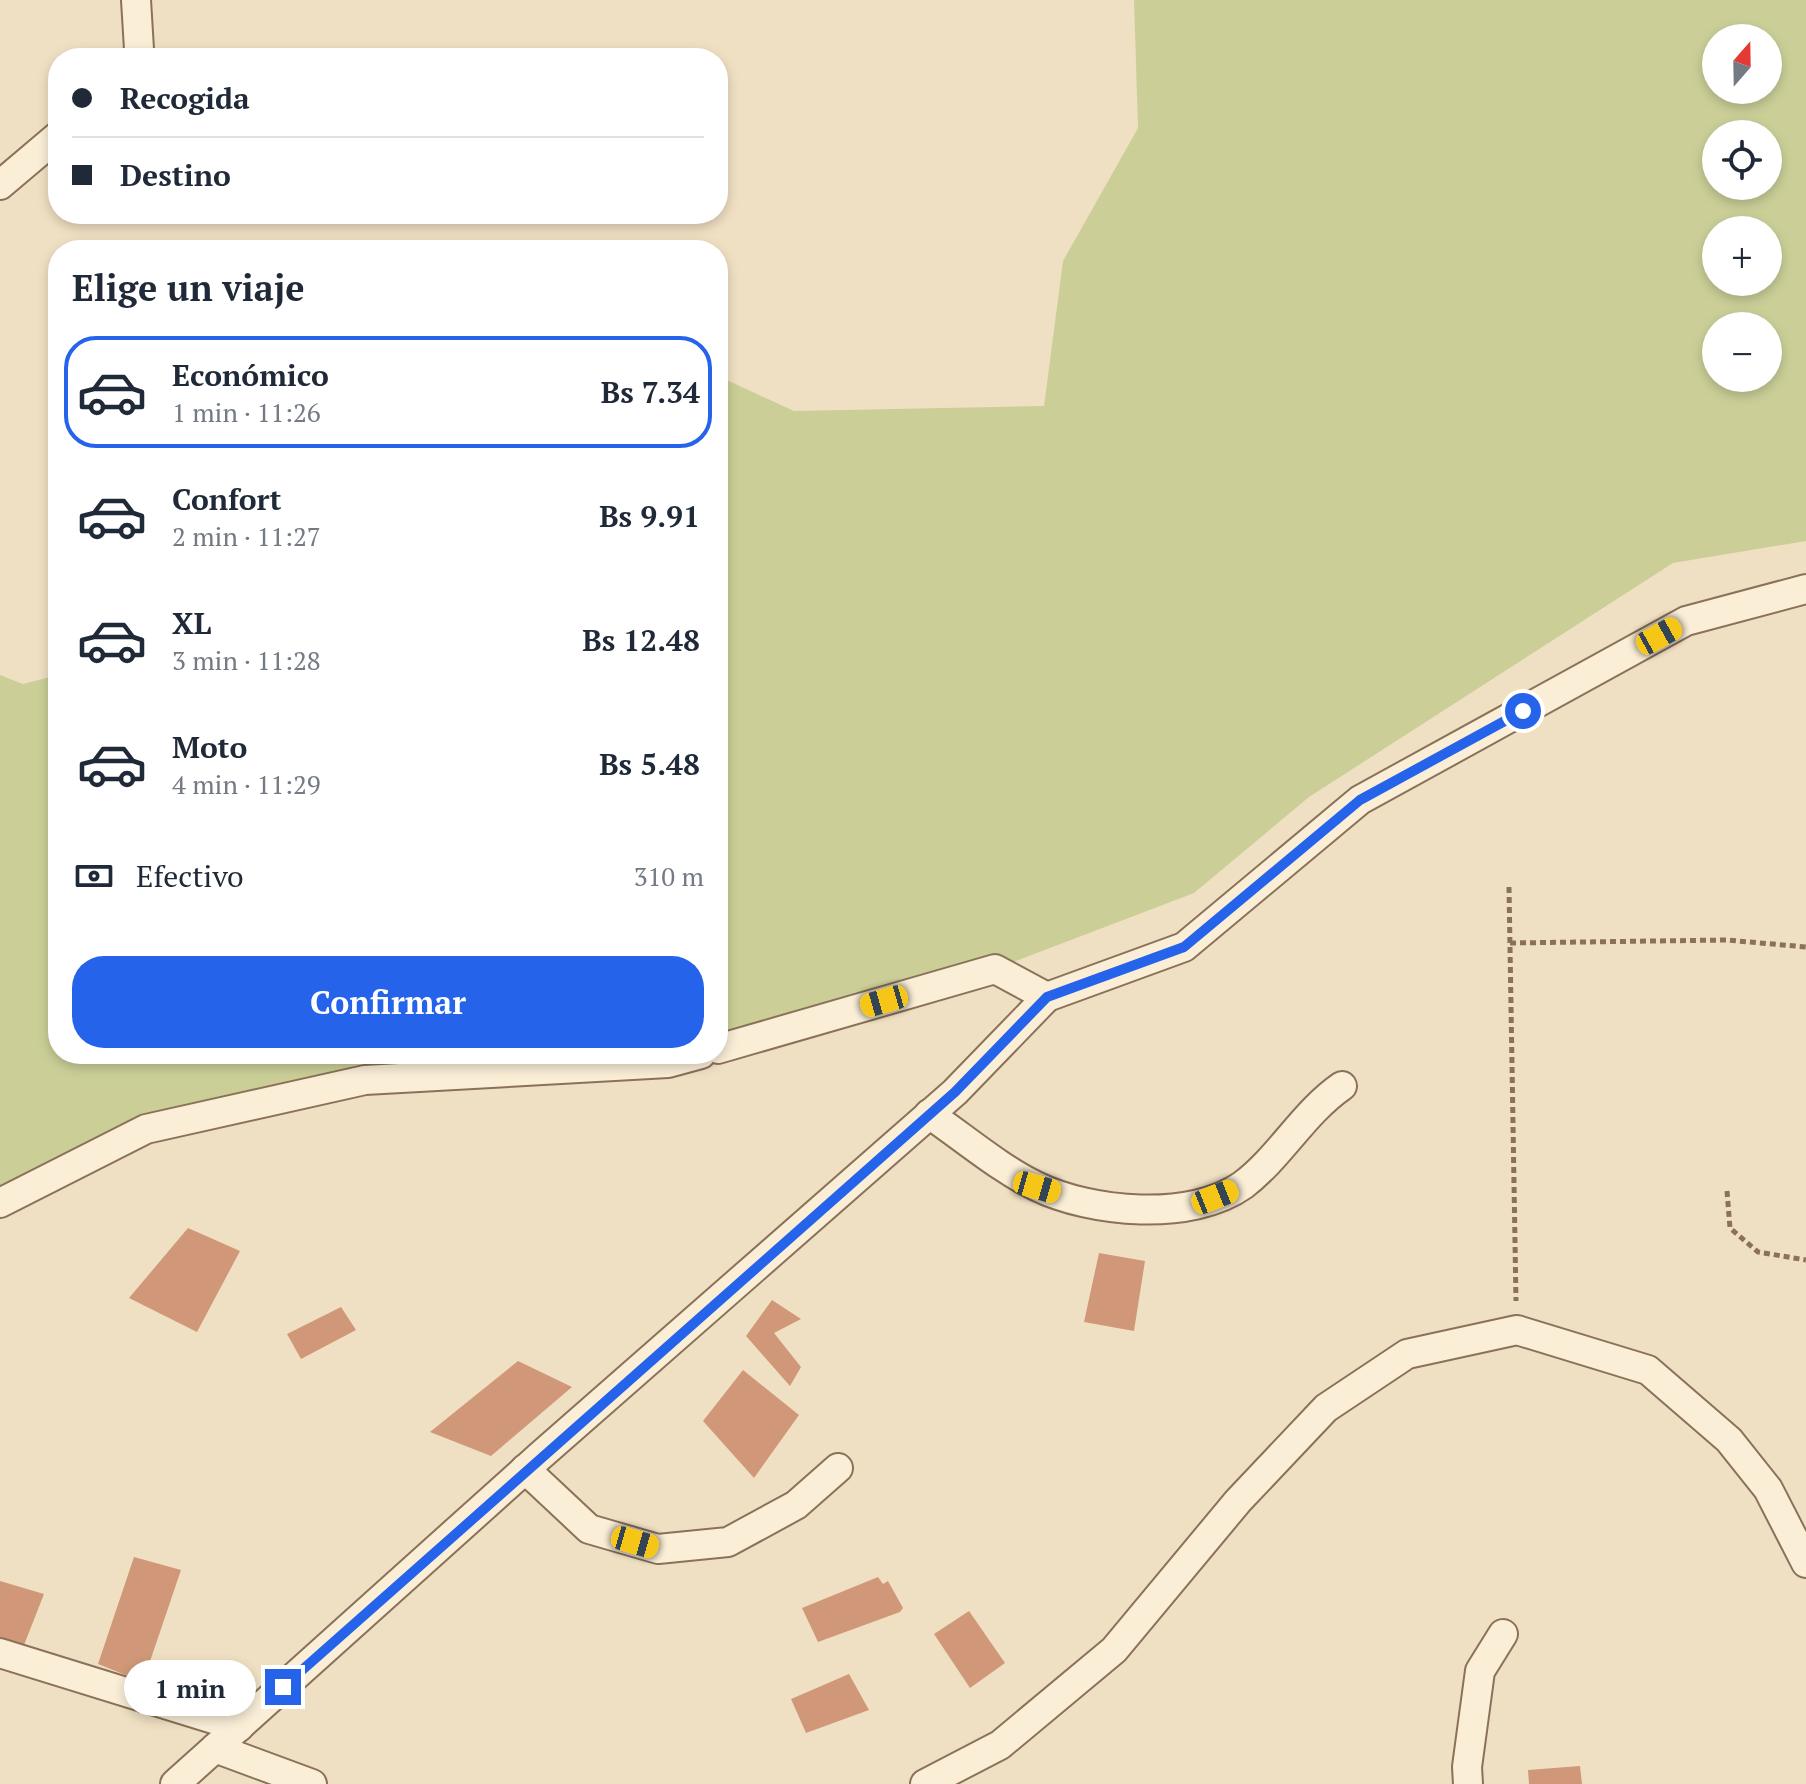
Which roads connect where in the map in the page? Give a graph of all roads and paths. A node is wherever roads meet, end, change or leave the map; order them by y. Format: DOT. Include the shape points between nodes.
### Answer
graph roads {
  1 [pos="136,0"];
  2 [pos="139,48"];
  3 [pos="48,144"];
  4 [pos="0,185"];
  5 [pos="1806,589"];
  6 [pos="1509,887"];
  7 [pos="1510,943"];
  8 [pos="1806,947"];
  9 [pos="1047,997"];
  10 [pos="728,1046"];
  11 [pos="650,1064"];
  12 [pos="1342,1086"];
  13 [pos="929,1114"];
  14 [pos="1727,1191"];
  15 [pos="0,1203"];
  16 [pos="1806,1260"];
  17 [pos="1517,1330"];
  18 [pos="838,1468"];
  19 [pos="525,1469"];
  20 [pos="1806,1563"];
  21 [pos="1503,1634"];
  22 [pos="0,1653"];
  23 [pos="239,1727"];
  24 [pos="215,1748"];
  25 [pos="175,1784"];
  26 [pos="312,1784"];
  27 [pos="925,1784"];
  28 [pos="1468,1784"];
  1 -- 2 [label="street"];
  3 -- 4 [label="street"];
  5 -- 9 [label="street" via="1686,621 1360,800 1184,947"];
  6 -- 7 [label="path"];
  7 -- 8 [label="path" via="1727,940"];
  7 -- 17 [label="path"];
  9 -- 10 [label="street" via="995,969"];
  9 -- 13 [label="street"];
  11 -- 15 [label="street" via="365,1080 146,1129"];
  12 -- 13 [label="street" via="1318,1102 1275,1156 1241,1186 1189,1207 1114,1209 1037,1187"];
  13 -- 19 [label="street"];
  14 -- 16 [label="path" via="1730,1228 1758,1252"];
  17 -- 20 [label="street" via="1648,1370 1729,1440 1768,1489"];
  17 -- 27 [label="street" via="1407,1354 1326,1408 1238,1501 1114,1650 1000,1745"];
  18 -- 19 [label="street" via="796,1505 728,1542 658,1549 589,1529"];
  19 -- 23 [label="street"];
  21 -- 28 [label="street" via="1480,1671"];
  22 -- 23 [label="street"];
  23 -- 24 [label="street"];
  24 -- 25 [label="street"];
  24 -- 26 [label="street"];
}
